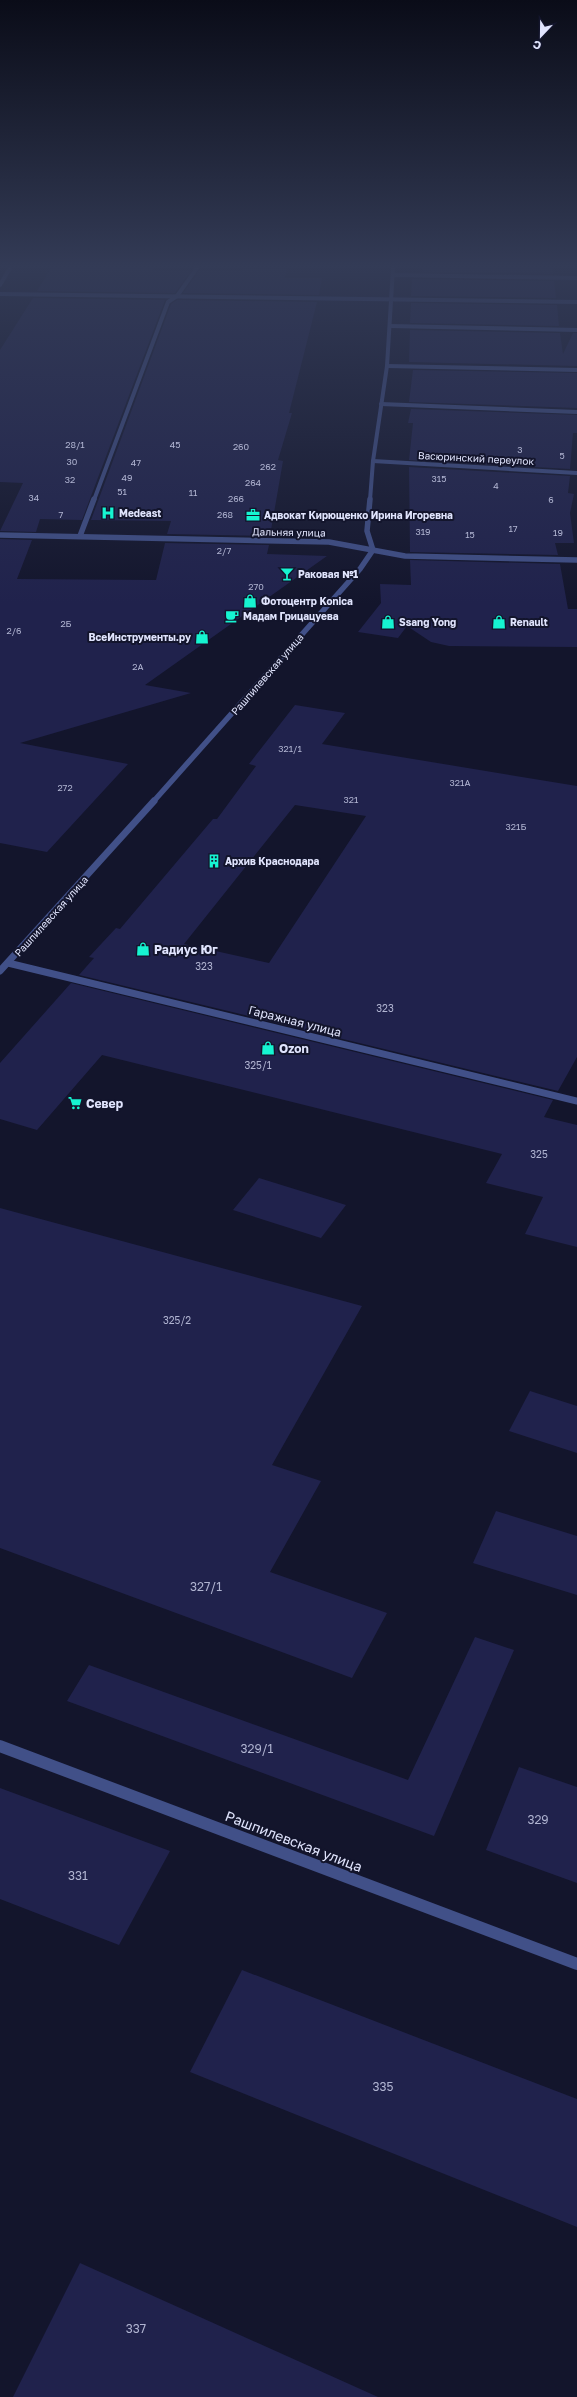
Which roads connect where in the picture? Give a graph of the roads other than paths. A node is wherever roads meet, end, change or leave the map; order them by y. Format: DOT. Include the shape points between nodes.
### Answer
graph roads {
  1 [pos="139,380"];
  2 [pos="385,380"];
  3 [pos="381,404"];
  4 [pos="577,412"];
  5 [pos="373,462"];
  6 [pos="577,473"];
  7 [pos="0,535"];
  8 [pos="80,536"];
  9 [pos="373,550"];
  10 [pos="577,560"];
  11 [pos="8,963"];
  12 [pos="0,971"];
  13 [pos="577,1101"];
  14 [pos="0,1746"];
  15 [pos="577,1964"];
  1 -- 8 [label="street"];
  2 -- 3 [label="street"];
  3 -- 4 [label="street"];
  3 -- 5 [label="street"];
  5 -- 6 [label="street, Васюринский переулок"];
  5 -- 9 [label="street" via="367,531"];
  7 -- 8 [label="street, Дальняя улица"];
  8 -- 9 [label="street, Дальняя улица" via="329,542"];
  9 -- 10 [label="street, Дальняя улица" via="405,556"];
  9 -- 11 [label="street, Рашпилевская улица" via="242,704"];
  11 -- 12 [label="street, Рашпилевская улица"];
  11 -- 13 [label="street, Гаражная улица"];
  14 -- 15 [label="street, Рашпилевская улица"];
}
